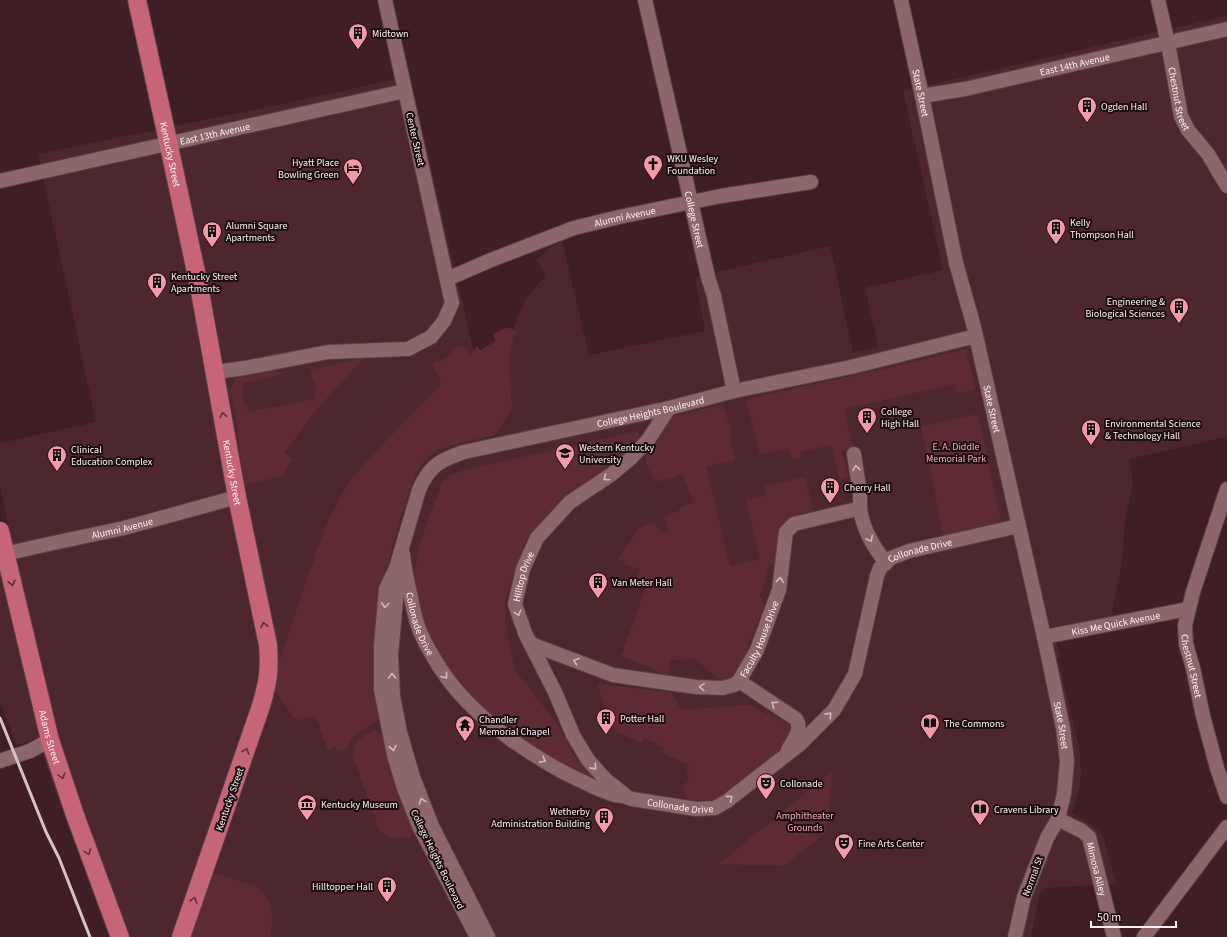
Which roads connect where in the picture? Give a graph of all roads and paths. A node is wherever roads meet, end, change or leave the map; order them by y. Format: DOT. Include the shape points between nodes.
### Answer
graph roads {
  1 [pos="137,0"];
  2 [pos="385,0"];
  3 [pos="645,0"];
  4 [pos="901,0"];
  5 [pos="1158,0"];
  6 [pos="1227,29"];
  7 [pos="1168,43"];
  8 [pos="406,92"];
  9 [pos="922,96"];
  10 [pos="169,144"];
  11 [pos="0,181"];
  12 [pos="811,182"];
  13 [pos="1227,186"];
  14 [pos="691,202"];
  15 [pos="447,279"];
  16 [pos="976,336"];
  17 [pos="214,372"];
  18 [pos="734,392"];
  19 [pos="669,408"];
  20 [pos="854,454"];
  21 [pos="1227,489"];
  22 [pos="237,497"];
  23 [pos="860,510"];
  24 [pos="1018,526"];
  25 [pos="2,546"];
  26 [pos="402,548"];
  27 [pos="886,563"];
  28 [pos="396,568"];
  29 [pos="1188,609"];
  30 [pos="1044,637"];
  31 [pos="531,644"];
  32 [pos="739,680"];
  33 [pos="50,740"];
  34 [pos="786,755"];
  35 [pos="0,761"];
  36 [pos="625,795"];
  37 [pos="1227,797"];
  38 [pos="1058,819"];
  39 [pos="1227,827"];
  40 [pos="120,937"];
  41 [pos="181,937"];
  42 [pos="477,937"];
  43 [pos="488,937"];
  44 [pos="1015,937"];
  45 [pos="1114,937"];
  46 [pos="1144,937"];
  1 -- 10 [label="main road, Kentucky Street"];
  2 -- 8 [label="street, Center Street"];
  3 -- 14 [label="street, College Street"];
  4 -- 9 [label="street, State Street"];
  5 -- 7 [label="street, Chestnut Street"];
  6 -- 7 [label="street, East 14th Avenue"];
  7 -- 9 [label="street, East 14th Avenue" via="965,89"];
  7 -- 13 [label="street, Chestnut Street" via="1184,122 1208,154"];
  8 -- 10 [label="street, East 13th Avenue"];
  8 -- 15 [label="street, Center Street"];
  9 -- 16 [label="street, State Street" via="956,263"];
  10 -- 11 [label="street, East 13th Avenue"];
  10 -- 17 [label="main road, Kentucky Street"];
  12 -- 14 [label="street, Alumni Avenue"];
  14 -- 15 [label="street, Alumni Avenue" via="574,228"];
  14 -- 18 [label="street, College Street"];
  15 -- 17 [label="street, Center Street" via="452,303 444,321 431,337 408,348 328,352"];
  16 -- 18 [label="street, College Heights Boulevard"];
  16 -- 24 [label="street, State Street"];
  22 -- 17 [label="main road, Kentucky Street, one-way"];
  18 -- 19 [label="street, College Heights Boulevard"];
  19 -- 26 [label="street, College Heights Boulevard" via="449,457 433,467 424,478"];
  19 -- 31 [label="street, Hilltop Drive, one-way" via="648,440 631,458 570,502 537,538 523,569 515,604"];
  23 -- 20 [label="street, one-way"];
  21 -- 29 [label="street, Chestnut Street"];
  22 -- 25 [label="street, Alumni Avenue" via="127,527 44,545"];
  41 -- 22 [label="main road, Kentucky Street, one-way" via="261,706 269,675 268,645"];
  23 -- 27 [label="street, one-way" via="862,523 870,541"];
  32 -- 23 [label="street, Faculty House Drive, one-way" via="757,650 779,590 786,532 794,524"];
  24 -- 27 [label="street, Collonade Drive" via="909,551 891,558"];
  24 -- 30 [label="street, State Street"];
  25 -- 33 [label="main road, Adams Street, one-way"];
  26 -- 28 [label="street, College Heights Boulevard"];
  26 -- 36 [label="street, Collonade Drive, one-way" via="404,570 424,641 440,670 460,695 497,729 532,754 595,788"];
  34 -- 27 [label="street, Collonade Drive, one-way" via="834,710 855,674 877,576 880,568"];
  28 -- 42 [label="street, College Heights Boulevard, one-way" via="386,589 381,646 381,690 394,755 419,826"];
  43 -- 28 [label="street, College Heights Boulevard, one-way" via="432,826 413,777 400,732 392,696 391,654 398,578"];
  29 -- 30 [label="street, Kiss Me Quick Avenue"];
  29 -- 37 [label="street, Chestnut Street" via="1185,625 1186,644 1203,716"];
  30 -- 38 [label="street, State Street" via="1063,728 1067,761 1064,794"];
  32 -- 31 [label="street, Faculty House Drive, one-way" via="734,685 722,688 696,687 613,675"];
  31 -- 36 [label="street, Hilltop Drive, one-way" via="555,692 572,735 588,760 606,780"];
  34 -- 32 [label="street, one-way" via="800,728 799,723"];
  33 -- 35 [label="street" via="30,751"];
  33 -- 40 [label="main road, Adams Street, one-way" via="74,815"];
  36 -- 34 [label="street, Collonade Drive, one-way" via="632,799 696,809 715,808"];
  38 -- 44 [label="street, Normal St" via="1047,838 1024,896"];
  38 -- 45 [label="street, Mimosa Alley" via="1082,831 1089,838"];
  39 -- 46 [label="street"];
}
